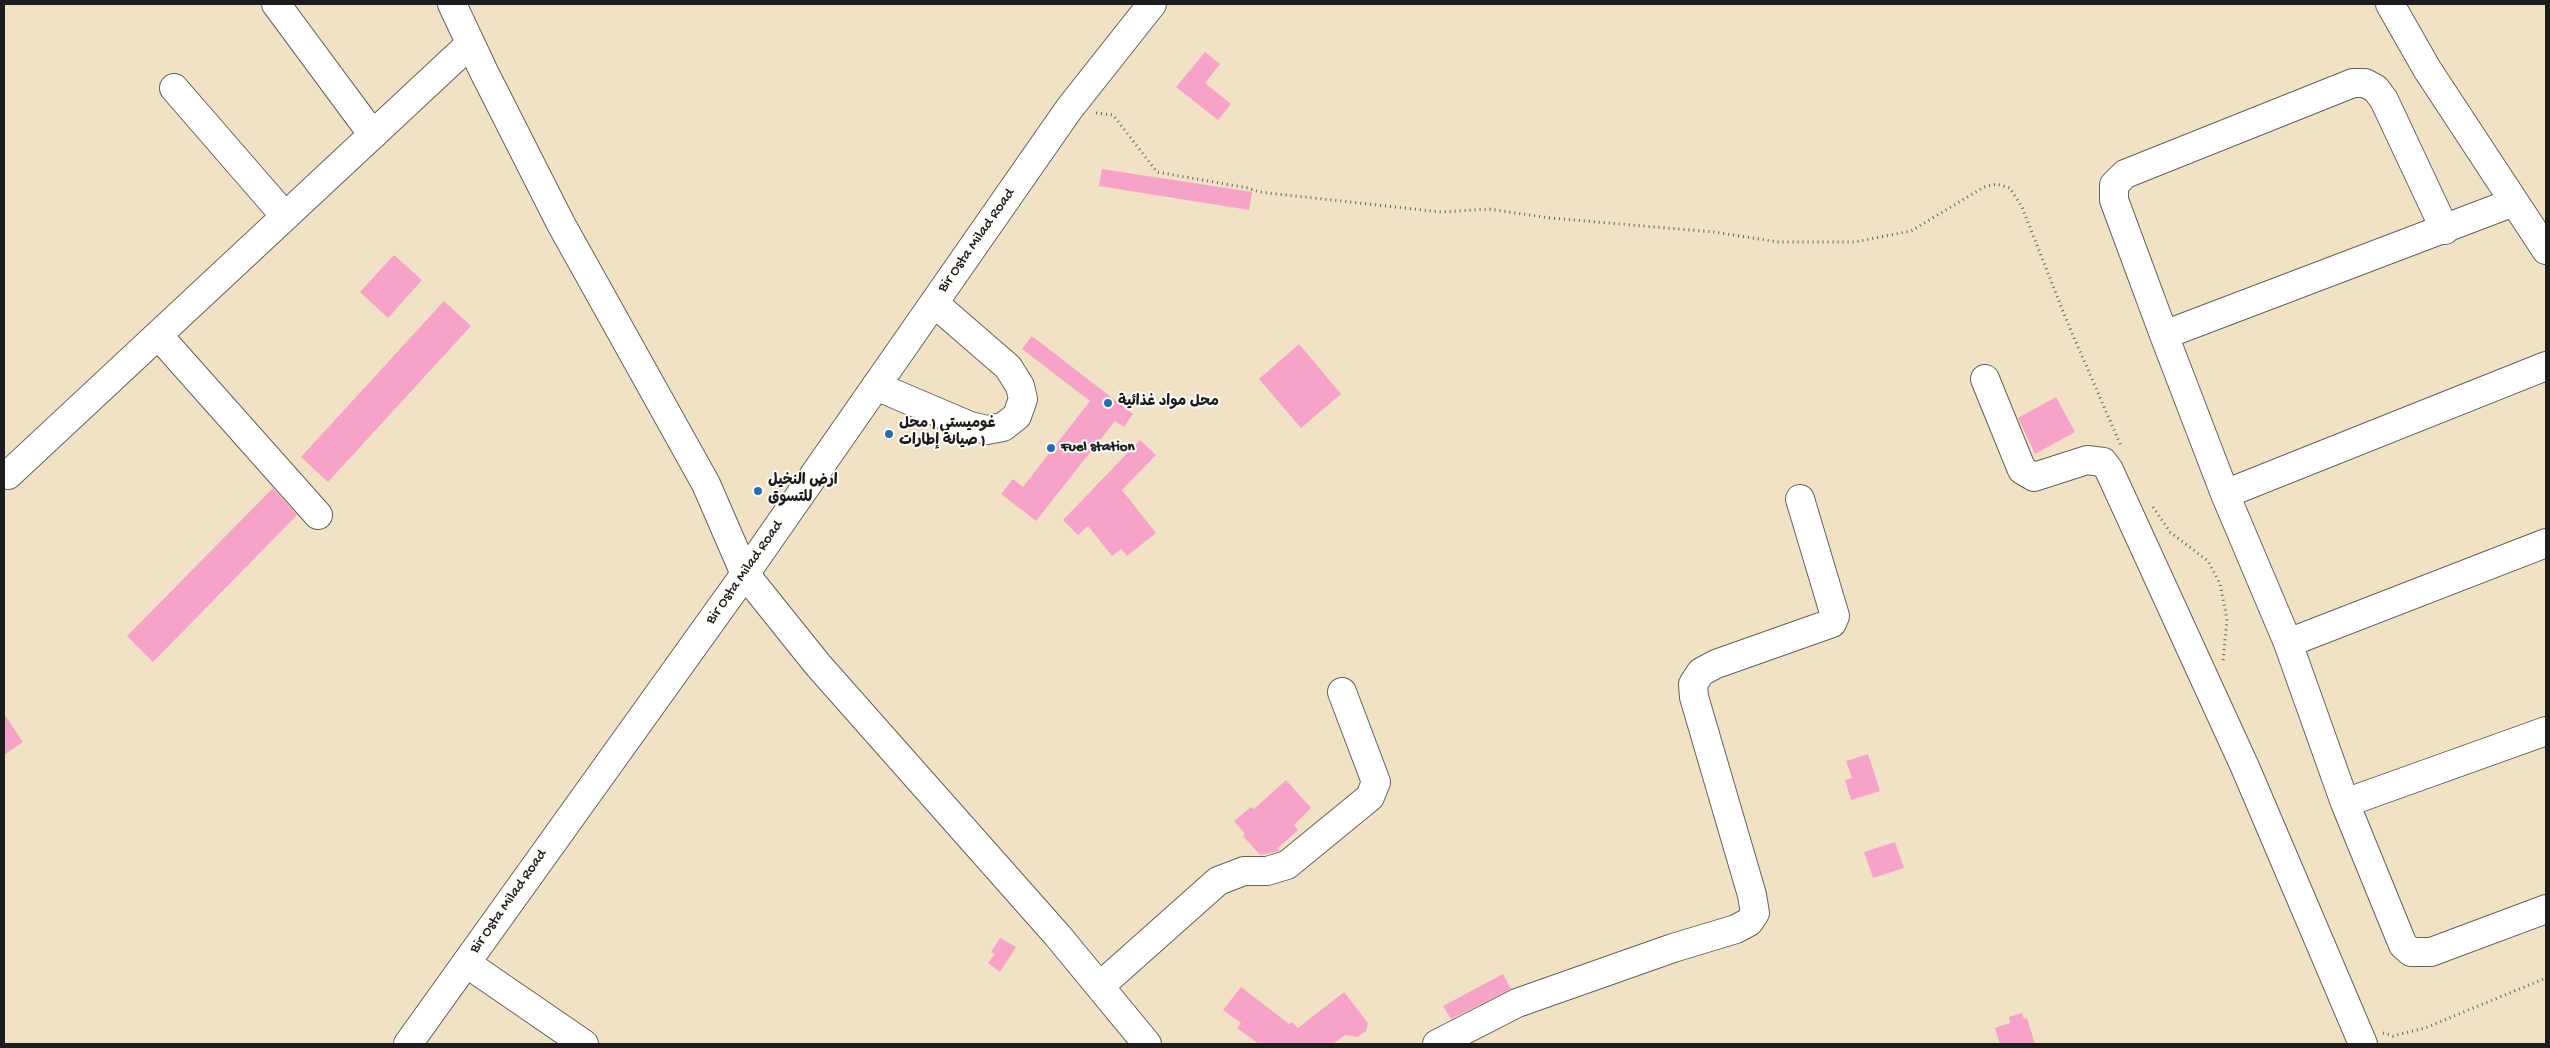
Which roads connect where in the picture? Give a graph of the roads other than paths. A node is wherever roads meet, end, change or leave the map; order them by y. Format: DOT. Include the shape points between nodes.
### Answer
graph roads {
  1 [pos="276,4"];
  2 [pos="452,4"];
  3 [pos="1152,4"];
  4 [pos="2390,4"];
  5 [pos="470,44"];
  6 [pos="174,88"];
  7 [pos="373,134"];
  8 [pos="2514,202"];
  9 [pos="285,216"];
  10 [pos="2445,230"];
  11 [pos="2546,250"];
  12 [pos="934,303"];
  13 [pos="158,335"];
  14 [pos="2164,335"];
  15 [pos="2546,366"];
  16 [pos="1985,380"];
  17 [pos="876,386"];
  18 [pos="8,475"];
  19 [pos="2225,494"];
  20 [pos="1800,499"];
  21 [pos="318,515"];
  22 [pos="2546,543"];
  23 [pos="745,574"];
  24 [pos="2288,643"];
  25 [pos="1342,692"];
  26 [pos="2546,731"];
  27 [pos="2345,803"];
  28 [pos="2546,909"];
  29 [pos="466,963"];
  30 [pos="1100,986"];
  31 [pos="2371,1037"];
  32 [pos="408,1044"];
  33 [pos="584,1044"];
  34 [pos="1147,1044"];
  35 [pos="1437,1044"];
  1 -- 7 [label="street"];
  2 -- 5 [label="street"];
  3 -- 12 [label="street, Bir Osta Milad Road" via="1069,109"];
  4 -- 8 [label="street" via="2427,69"];
  5 -- 7 [label="street"];
  5 -- 23 [label="street" via="562,224 706,484"];
  6 -- 9 [label="street"];
  7 -- 9 [label="street"];
  8 -- 10 [label="street"];
  8 -- 11 [label="street"];
  9 -- 13 [label="street"];
  10 -- 14 [label="street"];
  10 -- 14 [label="street" via="2384,100 2376,89 2365,83 2353,83 2125,174 2117,180 2114,200"];
  12 -- 17 [label="street, Bir Osta Milad Road"];
  12 -- 17 [label="street" via="1008,367 1020,386 1023,399 1016,416 1003,427 987,430 970,426"];
  13 -- 18 [label="street"];
  13 -- 21 [label="street"];
  14 -- 19 [label="street"];
  15 -- 19 [label="street"];
  16 -- 31 [label="street" via="2022,470 2034,477 2088,460 2103,462 2109,470"];
  17 -- 23 [label="street, Bir Osta Milad Road"];
  19 -- 24 [label="street"];
  20 -- 35 [label="street" via="1835,616 1832,623 1716,664 1701,672 1693,684 1752,895 1754,913 1750,922 1517,1003"];
  22 -- 24 [label="street"];
  23 -- 29 [label="street, Bir Osta Milad Road"];
  23 -- 30 [label="street" via="818,665"];
  24 -- 27 [label="street"];
  25 -- 30 [label="street" via="1376,782 1370,797 1287,865 1267,871 1244,871 1218,881"];
  26 -- 27 [label="street"];
  27 -- 28 [label="street" via="2403,945 2411,952 2431,952"];
  29 -- 32 [label="street, Bir Osta Milad Road"];
  29 -- 33 [label="street"];
  30 -- 34 [label="street"];
}
